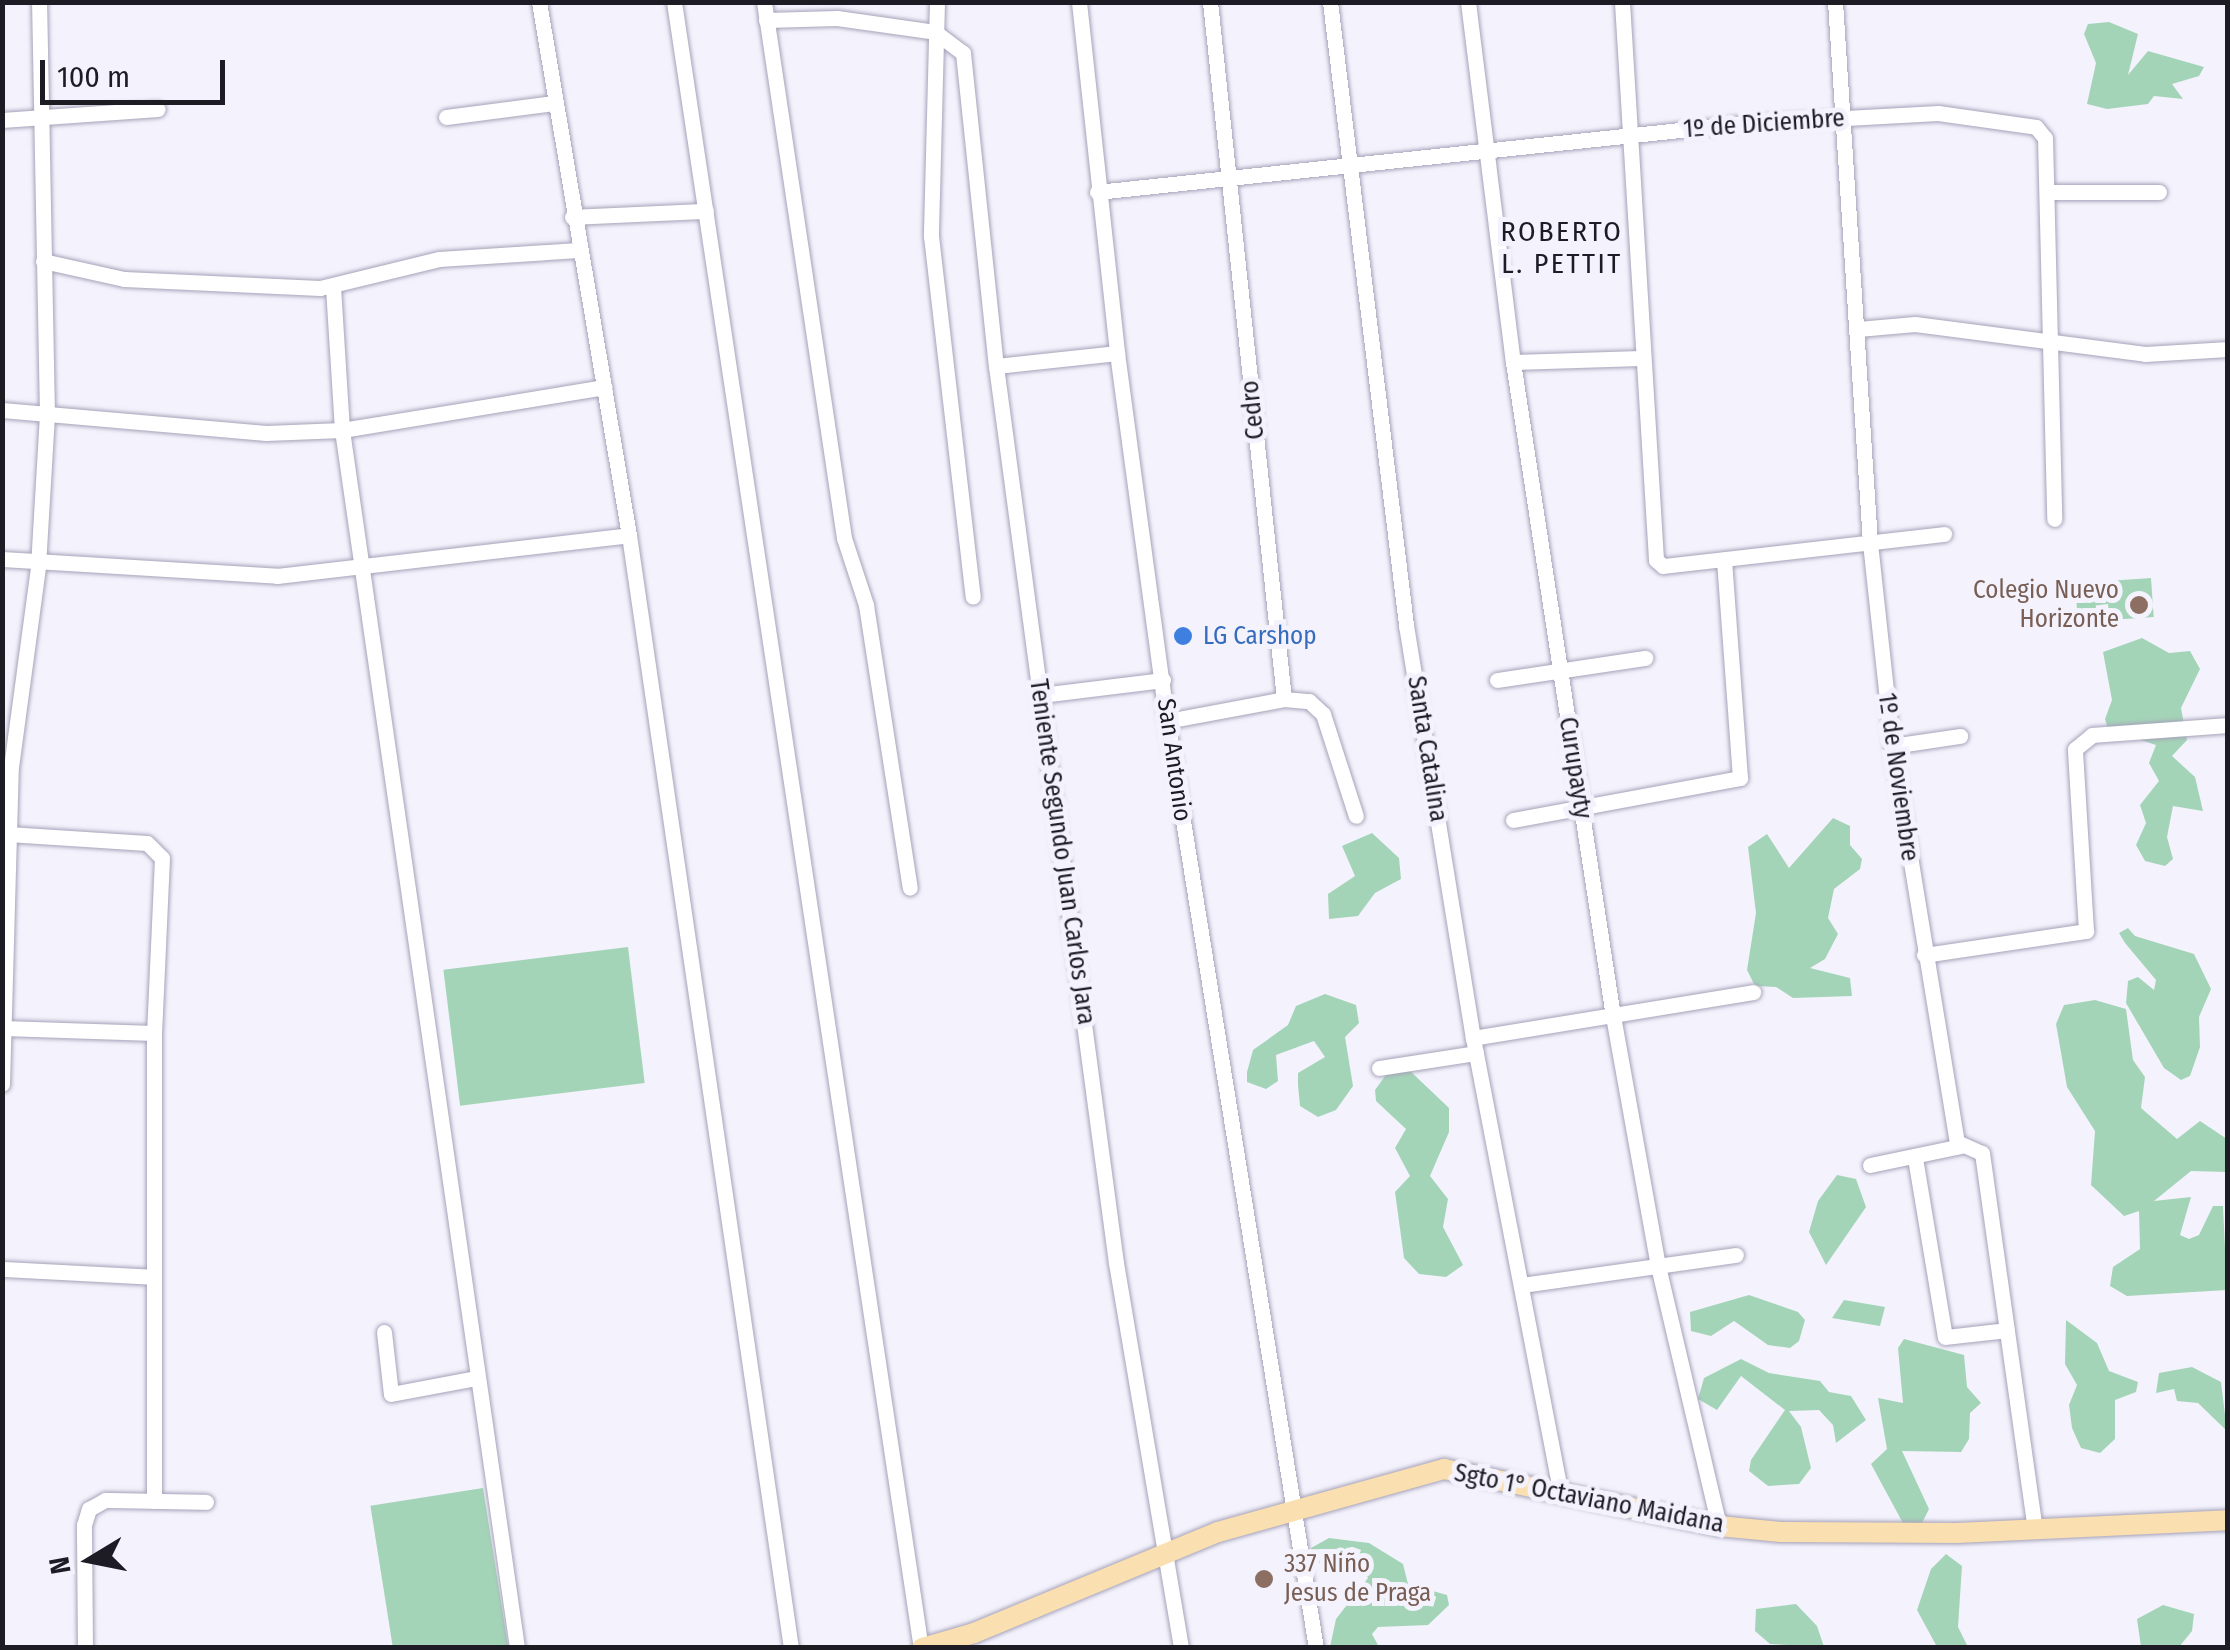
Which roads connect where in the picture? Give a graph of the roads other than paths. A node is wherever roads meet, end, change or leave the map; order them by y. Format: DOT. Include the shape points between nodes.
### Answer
graph roads {
  1 [pos="39,2"];
  2 [pos="539,2"];
  3 [pos="674,2"];
  4 [pos="764,2"];
  5 [pos="937,2"];
  6 [pos="1079,2"];
  7 [pos="1210,2"];
  8 [pos="1330,2"];
  9 [pos="1468,2"];
  10 [pos="1622,2"];
  11 [pos="1835,2"];
  12 [pos="766,20"];
  13 [pos="935,32"];
  14 [pos="554,103"];
  15 [pos="158,110"];
  16 [pos="446,117"];
  17 [pos="38,118"];
  18 [pos="1846,118"];
  19 [pos="2,120"];
  20 [pos="1631,136"];
  21 [pos="1486,151"];
  22 [pos="1349,163"];
  23 [pos="1228,176"];
  24 [pos="1098,192"];
  25 [pos="2047,192"];
  26 [pos="2159,192"];
  27 [pos="706,211"];
  28 [pos="572,217"];
  29 [pos="578,250"];
  30 [pos="43,261"];
  31 [pos="333,287"];
  32 [pos="1858,329"];
  33 [pos="2052,347"];
  34 [pos="2228,349"];
  35 [pos="1117,353"];
  36 [pos="1642,358"];
  37 [pos="1513,362"];
  38 [pos="996,366"];
  39 [pos="604,387"];
  40 [pos="2,410"];
  41 [pos="47,416"];
  42 [pos="342,430"];
  43 [pos="2054,518"];
  44 [pos="1944,534"];
  45 [pos="629,536"];
  46 [pos="1870,543"];
  47 [pos="2,559"];
  48 [pos="1724,560"];
  49 [pos="38,566"];
  50 [pos="365,569"];
  51 [pos="973,596"];
  52 [pos="1645,658"];
  53 [pos="1560,670"];
  54 [pos="1164,680"];
  55 [pos="1497,680"];
  56 [pos="1042,695"];
  57 [pos="1284,699"];
  58 [pos="1168,721"];
  59 [pos="2228,725"];
  60 [pos="1960,736"];
  61 [pos="1892,746"];
  62 [pos="1582,808"];
  63 [pos="1356,816"];
  64 [pos="1512,820"];
  65 [pos="8,834"];
  66 [pos="910,888"];
  67 [pos="3,945"];
  68 [pos="1924,955"];
  69 [pos="1753,992"];
  70 [pos="1613,1016"];
  71 [pos="3,1028"];
  72 [pos="154,1033"];
  73 [pos="1474,1046"];
  74 [pos="1379,1068"];
  75 [pos="2,1084"];
  76 [pos="1961,1146"];
  77 [pos="1915,1158"];
  78 [pos="1870,1165"];
  79 [pos="1736,1254"];
  80 [pos="1658,1266"];
  81 [pos="2,1268"];
  82 [pos="154,1277"];
  83 [pos="1522,1285"];
  84 [pos="2007,1330"];
  85 [pos="384,1332"];
  86 [pos="476,1378"];
  87 [pos="1560,1491"];
  88 [pos="154,1502"];
  89 [pos="206,1502"];
  90 [pos="1294,1513"];
  91 [pos="2228,1520"];
  92 [pos="1719,1526"];
  93 [pos="2035,1528"];
  94 [pos="1163,1551"];
  95 [pos="85,1648"];
  96 [pos="516,1648"];
  97 [pos="791,1648"];
  98 [pos="921,1648"];
  99 [pos="1181,1648"];
  100 [pos="1316,1648"];
  1 -- 17 [label="street"];
  2 -- 14 [label="street"];
  3 -- 27 [label="street"];
  4 -- 12 [label="street"];
  5 -- 13 [label="street"];
  6 -- 24 [label="street, San Antonio"];
  7 -- 23 [label="street, Cedro"];
  8 -- 22 [label="street, Santa Catalina"];
  9 -- 21 [label="street, Curupayty"];
  10 -- 20 [label="street"];
  11 -- 18 [label="street, 1º de Noviembre"];
  12 -- 13 [label="street" via="836,18"];
  12 -- 66 [label="street" via="844,538 866,604"];
  13 -- 38 [label="street, Teniente Segundo Juan Carlos Jara" via="963,53"];
  13 -- 51 [label="street" via="931,236"];
  14 -- 16 [label="street"];
  14 -- 28 [label="street"];
  15 -- 17 [label="street"];
  17 -- 19 [label="street"];
  17 -- 30 [label="street"];
  18 -- 20 [label="street, 1º de Diciembre"];
  18 -- 25 [label="street, 1º de Diciembre" via="1966,114 2041,130"];
  18 -- 32 [label="street, 1º de Noviembre"];
  20 -- 21 [label="street, 1º de Diciembre"];
  20 -- 36 [label="street"];
  21 -- 22 [label="street, 1º de Diciembre"];
  21 -- 37 [label="street, Curupayty"];
  22 -- 23 [label="street, 1º de Diciembre"];
  22 -- 73 [label="street, Santa Catalina" via="1406,625"];
  23 -- 24 [label="street, 1º de Diciembre"];
  23 -- 57 [label="street, Cedro"];
  24 -- 35 [label="street, San Antonio"];
  25 -- 26 [label="street"];
  25 -- 33 [label="street"];
  27 -- 28 [label="street"];
  27 -- 98 [label="street"];
  28 -- 29 [label="street"];
  29 -- 31 [label="street" via="439,259"];
  29 -- 39 [label="street"];
  30 -- 31 [label="street" via="124,279 233,289"];
  30 -- 41 [label="street"];
  31 -- 42 [label="street"];
  32 -- 33 [label="street" via="1914,324"];
  32 -- 46 [label="street, 1º de Noviembre"];
  33 -- 34 [label="street" via="2145,354"];
  33 -- 43 [label="street"];
  35 -- 38 [label="street"];
  35 -- 54 [label="street, San Antonio"];
  36 -- 37 [label="street"];
  36 -- 48 [label="street" via="1656,560 1663,566"];
  37 -- 53 [label="street, Curupayty"];
  38 -- 56 [label="street, Teniente Segundo Juan Carlos Jara"];
  39 -- 42 [label="street"];
  39 -- 45 [label="street"];
  40 -- 41 [label="street"];
  41 -- 42 [label="street" via="266,432"];
  41 -- 49 [label="street"];
  42 -- 50 [label="street"];
  44 -- 46 [label="street"];
  45 -- 50 [label="street"];
  45 -- 97 [label="street"];
  46 -- 48 [label="street"];
  46 -- 61 [label="street, 1º de Noviembre"];
  47 -- 49 [label="street"];
  48 -- 62 [label="street" via="1744,772 1733,781"];
  49 -- 50 [label="street" via="277,576"];
  49 -- 65 [label="street"];
  50 -- 86 [label="street"];
  52 -- 53 [label="street"];
  53 -- 55 [label="street"];
  53 -- 62 [label="street, Curupayty"];
  54 -- 56 [label="street"];
  54 -- 58 [label="street, San Antonio"];
  56 -- 94 [label="street, Teniente Segundo Juan Carlos Jara" via="1116,1263"];
  57 -- 58 [label="street"];
  57 -- 63 [label="street" via="1309,702 1323,714"];
  58 -- 90 [label="street, San Antonio"];
  59 -- 68 [label="street" via="2092,735 2075,748 2086,932"];
  60 -- 61 [label="street"];
  61 -- 68 [label="street, 1º de Noviembre"];
  62 -- 64 [label="street"];
  62 -- 70 [label="street, Curupayty"];
  65 -- 67 [label="street"];
  65 -- 72 [label="street" via="156,848 164,871"];
  67 -- 71 [label="street"];
  68 -- 76 [label="street, 1º de Noviembre"];
  69 -- 70 [label="street"];
  70 -- 73 [label="street"];
  70 -- 80 [label="street, Curupayty"];
  71 -- 72 [label="street"];
  71 -- 75 [label="street"];
  72 -- 82 [label="street"];
  73 -- 74 [label="street"];
  73 -- 83 [label="street, Santa Catalina"];
  76 -- 77 [label="street"];
  76 -- 84 [label="street, 1º de Noviembre" via="1982,1153"];
  77 -- 78 [label="street"];
  77 -- 84 [label="street" via="1945,1337"];
  79 -- 80 [label="street"];
  80 -- 83 [label="street"];
  80 -- 92 [label="street, Curupayty"];
  81 -- 82 [label="street"];
  82 -- 88 [label="street"];
  83 -- 87 [label="street, Santa Catalina"];
  84 -- 93 [label="street, 1º de Noviembre"];
  85 -- 86 [label="street" via="391,1394"];
  86 -- 96 [label="street"];
  87 -- 90 [label="main road, Sgto 1° Octaviano Maidana" via="1444,1469"];
  87 -- 92 [label="main road, Sgto 1° Octaviano Maidana"];
  88 -- 89 [label="street"];
  88 -- 95 [label="street" via="105,1500 89,1509"];
  90 -- 94 [label="main road, Sgto 1° Octaviano Maidana"];
  90 -- 100 [label="street, San Antonio"];
  91 -- 93 [label="main road, Sgto 1° Octaviano Maidana"];
  92 -- 93 [label="main road, Sgto 1° Octaviano Maidana" via="1869,1533"];
  94 -- 98 [label="main road, Sgto 1° Octaviano Maidana"];
  94 -- 99 [label="street, Teniente Segundo Juan Carlos Jara"];
}
